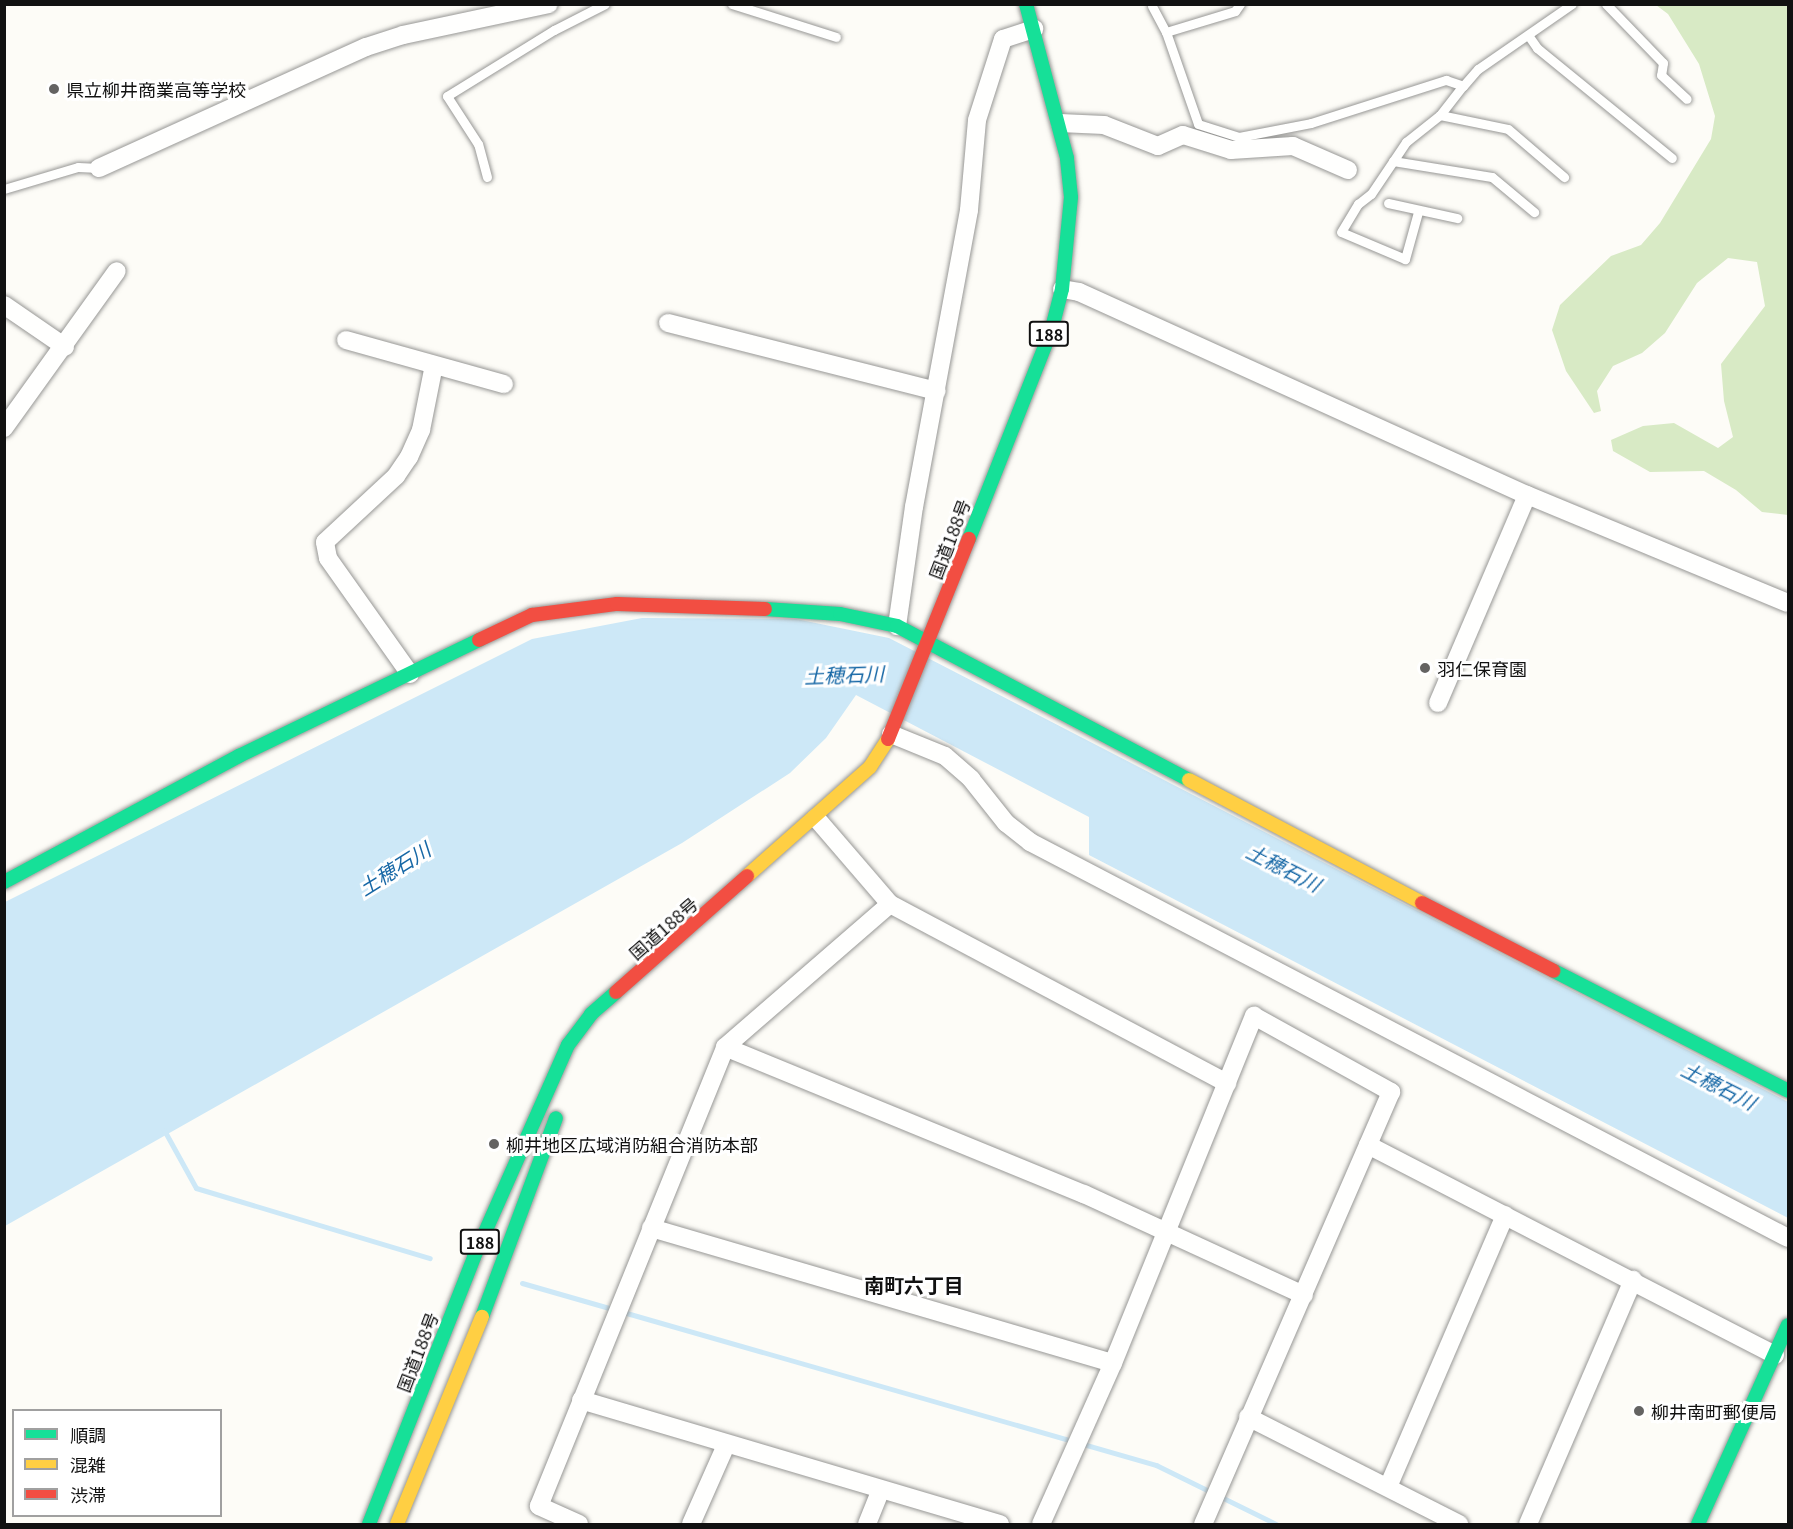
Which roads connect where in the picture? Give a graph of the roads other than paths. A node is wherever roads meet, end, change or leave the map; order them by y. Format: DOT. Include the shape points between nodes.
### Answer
graph roads {
  1 [pos="549,4"];
  2 [pos="605,4"];
  3 [pos="732,4"];
  4 [pos="1026,4"];
  5 [pos="1240,4"];
  6 [pos="1606,4"];
  7 [pos="1153,5"];
  8 [pos="1571,5"];
  9 [pos="1034,29"];
  10 [pos="1166,32"];
  11 [pos="1528,35"];
  12 [pos="836,37"];
  13 [pos="1463,86"];
  14 [pos="1687,99"];
  15 [pos="1440,115"];
  16 [pos="1060,123"];
  17 [pos="1672,158"];
  18 [pos="1393,162"];
  19 [pos="99,168"];
  20 [pos="1348,170"];
  21 [pos="487,177"];
  22 [pos="1564,177"];
  23 [pos="4,189"];
  24 [pos="1388,203"];
  25 [pos="1418,212"];
  26 [pos="1534,212"];
  27 [pos="1457,218"];
  28 [pos="117,271"];
  29 [pos="1062,289"];
  30 [pos="4,304"];
  31 [pos="668,322"];
  32 [pos="346,340"];
  33 [pos="65,346"];
  34 [pos="434,365"];
  35 [pos="504,384"];
  36 [pos="937,390"];
  37 [pos="4,429"];
  38 [pos="1527,495"];
  39 [pos="1788,603"];
  40 [pos="897,626"];
  41 [pos="927,646"];
  42 [pos="410,674"];
  43 [pos="1438,703"];
  44 [pos="893,729"];
  45 [pos="816,818"];
  46 [pos="4,882"];
  47 [pos="890,904"];
  48 [pos="629,982"];
  49 [pos="594,1034"];
  50 [pos="725,1047"];
  51 [pos="1227,1083"];
  52 [pos="1788,1091"];
  53 [pos="561,1107"];
  54 [pos="1368,1145"];
  55 [pos="1505,1215"];
  56 [pos="651,1228"];
  57 [pos="1164,1232"];
  58 [pos="1788,1238"];
  59 [pos="1633,1280"];
  60 [pos="1304,1295"];
  61 [pos="1788,1325"];
  62 [pos="1775,1355"];
  63 [pos="1113,1363"];
  64 [pos="581,1400"];
  65 [pos="1248,1417"];
  66 [pos="726,1445"];
  67 [pos="1388,1487"];
  68 [pos="881,1490"];
  69 [pos="369,1524"];
  70 [pos="397,1524"];
  71 [pos="579,1524"];
  72 [pos="691,1524"];
  73 [pos="867,1524"];
  74 [pos="1000,1524"];
  75 [pos="1041,1524"];
  76 [pos="1203,1524"];
  77 [pos="1459,1524"];
  78 [pos="1527,1524"];
  79 [pos="1698,1524"];
  1 -- 19 [label="street" via="403,35 366,47"];
  2 -- 21 [label="lane" via="554,30 447,96 478,144"];
  3 -- 12 [label="lane"];
  4 -- 9 [label="main road, 国道188号 / 188"];
  5 -- 10 [label="lane" via="1236,11"];
  6 -- 14 [label="lane" via="1663,63 1661,75"];
  7 -- 10 [label="lane"];
  8 -- 11 [label="lane"];
  9 -- 16 [label="main road, 国道188号 / 188"];
  9 -- 36 [label="street" via="1003,39 977,120 969,210"];
  10 -- 13 [label="lane" via="1198,124 1239,137 1311,123 1446,81"];
  11 -- 13 [label="lane" via="1478,69"];
  11 -- 17 [label="lane" via="1537,48"];
  13 -- 15 [label="lane"];
  15 -- 18 [label="lane" via="1406,142"];
  15 -- 22 [label="lane" via="1508,129"];
  16 -- 20 [label="street" via="1104,125 1158,146 1184,135 1231,150 1293,146"];
  16 -- 29 [label="main road, 国道188号 / 188" via="1071,197"];
  18 -- 25 [label="lane" via="1371,195 1358,204 1341,232 1405,260"];
  18 -- 26 [label="lane" via="1492,177"];
  19 -- 23 [label="lane" via="78,167"];
  24 -- 25 [label="lane"];
  25 -- 27 [label="lane"];
  28 -- 33 [label="street"];
  29 -- 38 [label="street" via="1079,292"];
  29 -- 41 [label="main road, 国道188号 / 188" via="1052,328"];
  30 -- 33 [label="street"];
  31 -- 36 [label="street"];
  32 -- 34 [label="street"];
  33 -- 37 [label="street"];
  34 -- 35 [label="street"];
  34 -- 42 [label="street" via="421,430 409,458 396,476 325,542 328,558"];
  36 -- 40 [label="street"];
  38 -- 39 [label="street"];
  38 -- 43 [label="street"];
  40 -- 41 [label="main road"];
  40 -- 42 [label="main road" via="777,608 700,604 576,606 532,615"];
  41 -- 44 [label="main road, 国道188号 / 188"];
  41 -- 52 [label="main road"];
  42 -- 46 [label="main road" via="239,756"];
  44 -- 45 [label="main road, 国道188号 / 188" via="870,767"];
  44 -- 58 [label="street" via="945,756 971,779 1006,823 1030,842"];
  45 -- 47 [label="street"];
  45 -- 48 [label="main road, 国道188号 / 188"];
  47 -- 50 [label="street"];
  47 -- 51 [label="street"];
  48 -- 49 [label="main road, 国道188号 / 188"];
  48 -- 69 [label="main road, 国道188号 / 188" via="591,1014 568,1045 474,1257"];
  50 -- 56 [label="street"];
  50 -- 57 [label="street" via="1084,1194"];
  51 -- 54 [label="street" via="1254,1016 1392,1092"];
  51 -- 57 [label="street"];
  53 -- 70 [label="main road, 188" via="465,1364"];
  54 -- 55 [label="street"];
  54 -- 60 [label="street"];
  55 -- 59 [label="street"];
  55 -- 67 [label="street"];
  56 -- 63 [label="street"];
  56 -- 64 [label="street"];
  57 -- 60 [label="street"];
  57 -- 63 [label="street"];
  59 -- 62 [label="street"];
  59 -- 78 [label="street"];
  60 -- 65 [label="street"];
  61 -- 62 [label="main road"];
  62 -- 79 [label="main road"];
  63 -- 75 [label="street"];
  64 -- 66 [label="street"];
  64 -- 71 [label="street" via="539,1506"];
  65 -- 67 [label="street"];
  65 -- 76 [label="street"];
  66 -- 68 [label="street"];
  66 -- 72 [label="street"];
  67 -- 77 [label="street"];
  68 -- 73 [label="street"];
  68 -- 74 [label="street"];
}
